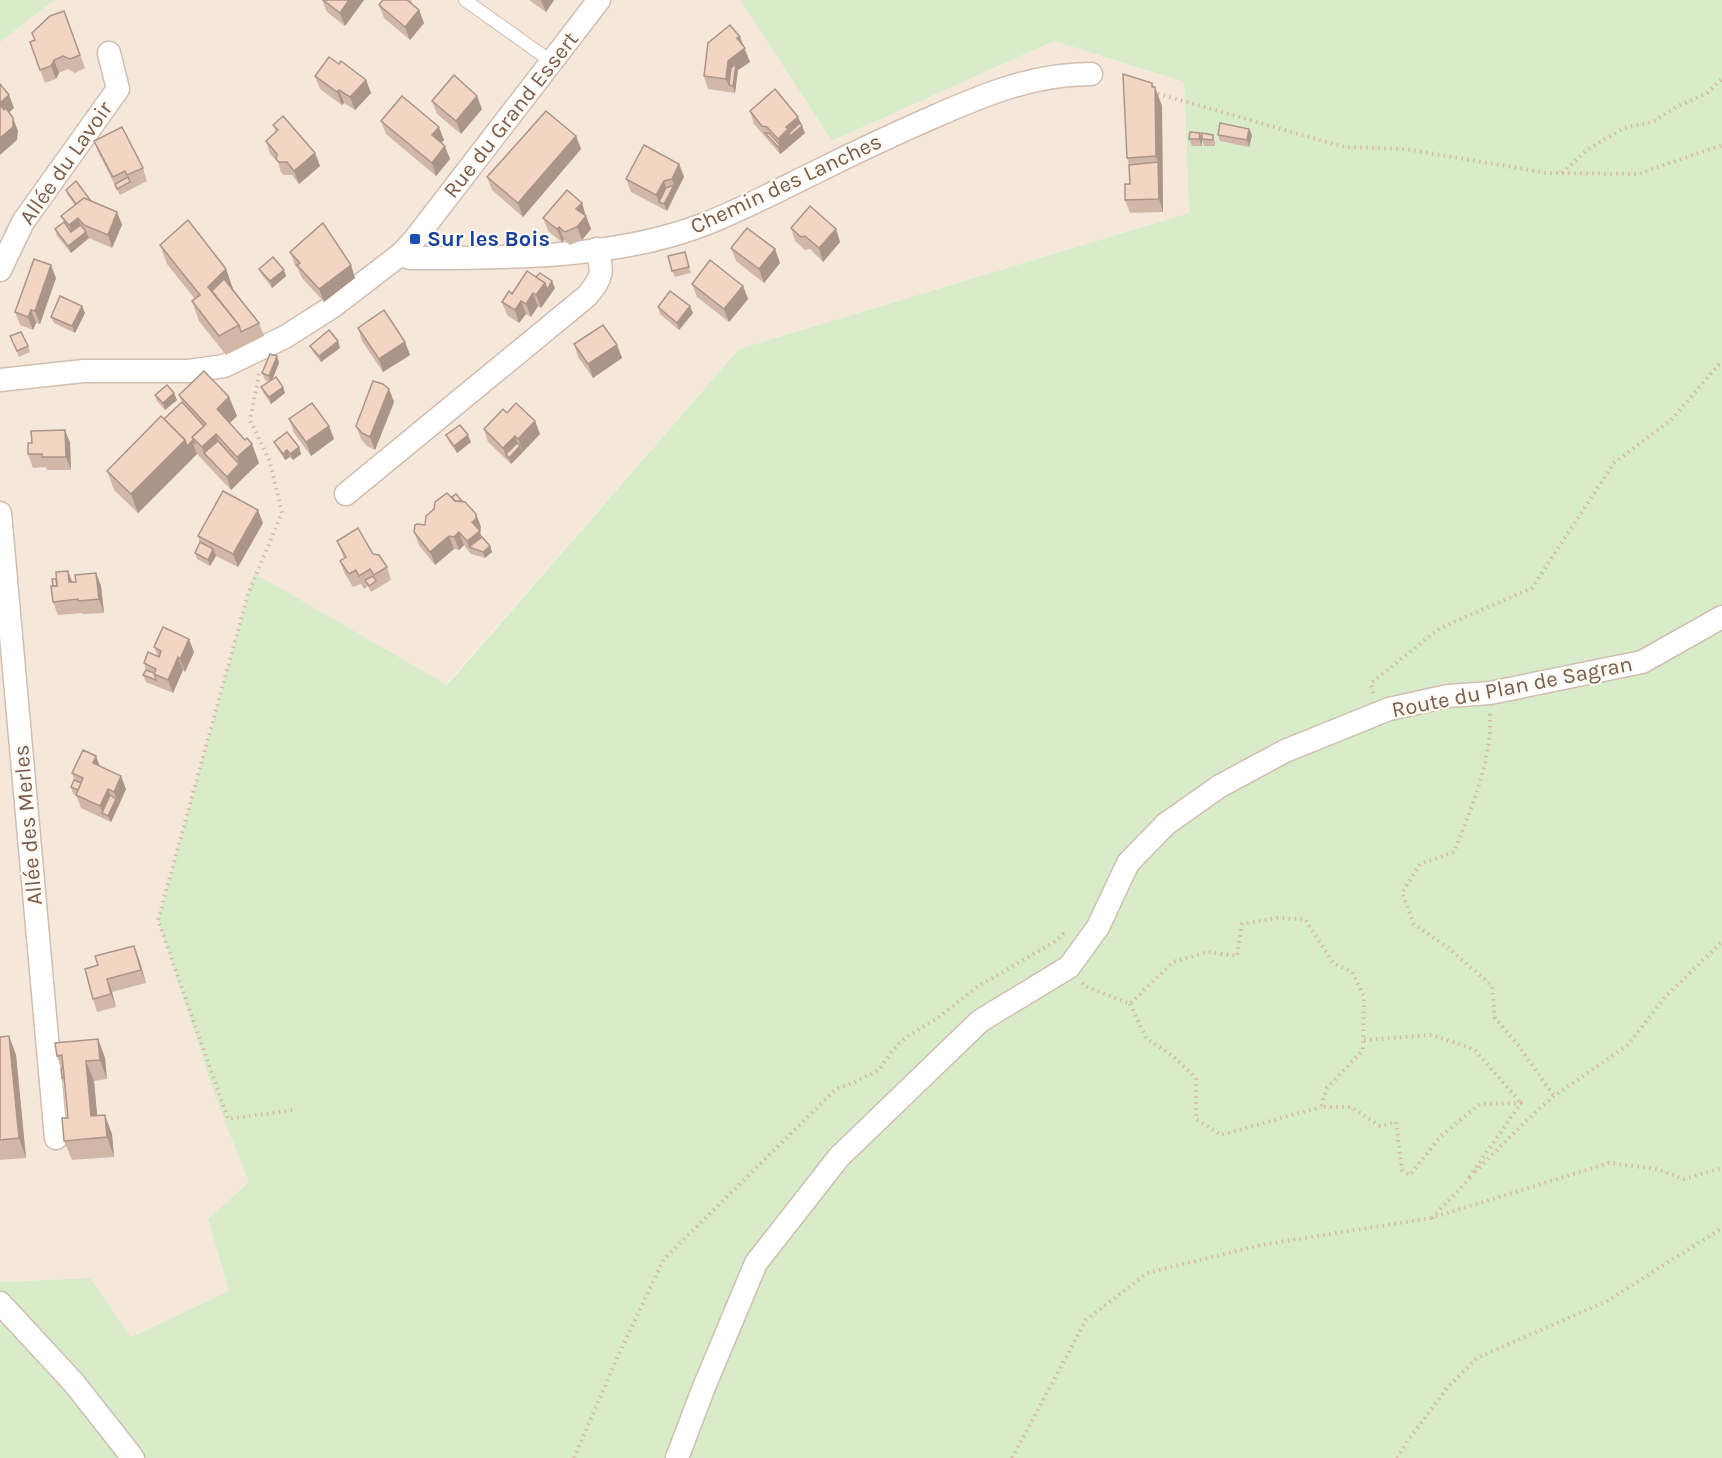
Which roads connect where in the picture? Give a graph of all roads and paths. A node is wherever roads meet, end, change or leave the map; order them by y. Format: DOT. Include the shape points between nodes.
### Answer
graph roads {
  1 [pos="465,0"];
  2 [pos="599,0"];
  3 [pos="109,53"];
  4 [pos="552,62"];
  5 [pos="1091,74"];
  6 [pos="1722,79"];
  7 [pos="1146,90"];
  8 [pos="1722,145"];
  9 [pos="1561,174"];
  10 [pos="597,249"];
  11 [pos="401,254"];
  12 [pos="0,270"];
  13 [pos="264,347"];
  14 [pos="1722,361"];
  15 [pos="0,380"];
  16 [pos="346,494"];
  17 [pos="0,513"];
  18 [pos="1722,617"];
  19 [pos="1490,693"];
  20 [pos="1377,713"];
  21 [pos="1068,929"];
  22 [pos="1722,942"];
  23 [pos="1069,967"];
  24 [pos="1130,1004"];
  25 [pos="1364,1040"];
  26 [pos="1554,1096"];
  27 [pos="1521,1103"];
  28 [pos="1321,1107"];
  29 [pos="293,1110"];
  30 [pos="56,1138"];
  31 [pos="1722,1168"];
  32 [pos="1468,1179"];
  33 [pos="1431,1218"];
  34 [pos="1722,1228"];
  35 [pos="0,1303"];
  36 [pos="133,1458"];
  37 [pos="574,1458"];
  38 [pos="677,1458"];
  39 [pos="1012,1458"];
  40 [pos="1397,1458"];
  1 -- 4 [label="lane"];
  2 -- 4 [label="street, Rue du Grand Essert"];
  3 -- 12 [label="street, Allée du Lavoir" via="118,89 23,222"];
  4 -- 11 [label="street, Rue du Grand Essert" via="416,240"];
  5 -- 10 [label="street, Chemin des Lanches" via="1028,81 987,93 704,224 650,241"];
  6 -- 9 [label="path" via="1707,93 1653,122 1624,128 1587,150"];
  7 -- 9 [label="path" via="1344,147 1404,149"];
  8 -- 9 [label="path" via="1638,174"];
  10 -- 11 [label="street, Chemin des Lanches" via="501,258 410,258"];
  10 -- 16 [label="street" via="602,269 587,296"];
  11 -- 13 [label="street, Rue du Grand Essert" via="332,307"];
  13 -- 15 [label="street, Rue du Grand Essert" via="224,366 189,371 83,371"];
  13 -- 29 [label="path" via="250,420 270,462 282,513 248,594 158,920 228,1119"];
  14 -- 20 [label="path" via="1671,420 1614,463 1532,588 1440,628 1371,683"];
  17 -- 30 [label="street, Allée des Merles"];
  18 -- 19 [label="street, Route du Plan de Sagran" via="1642,662"];
  19 -- 20 [label="street, Route du Plan de Sagran" via="1448,696"];
  19 -- 26 [label="path" via="1491,728 1480,786 1455,852 1420,864 1402,893 1414,924 1492,986 1495,1018"];
  20 -- 23 [label="street, Route du Plan de Sagran" via="1285,751 1220,786 1166,824 1128,862 1098,927"];
  21 -- 37 [label="path" via="1054,942 977,987 905,1038 879,1070 836,1089 664,1259"];
  22 -- 26 [label="path" via="1666,996 1628,1046"];
  23 -- 24 [label="path" via="1085,987"];
  23 -- 38 [label="street, Route du Plan de Sagran" via="981,1021 839,1157 756,1263"];
  24 -- 25 [label="path" via="1173,962 1208,952 1237,956 1242,924 1277,918 1305,919 1333,963 1352,972 1364,996"];
  24 -- 28 [label="path" via="1146,1038 1174,1056 1196,1078 1196,1119 1221,1135"];
  25 -- 27 [label="path" via="1432,1035 1474,1049"];
  25 -- 28 [label="path" via="1363,1050 1327,1088"];
  26 -- 32 [label="path"];
  27 -- 28 [label="path" via="1480,1104 1441,1136 1410,1175 1402,1170 1396,1122 1380,1126 1351,1107"];
  27 -- 32 [label="path"];
  31 -- 33 [label="path" via="1684,1179 1657,1169 1609,1162"];
  32 -- 33 [label="path"];
  33 -- 39 [label="path" via="1261,1245 1147,1273 1086,1320"];
  34 -- 40 [label="path" via="1606,1301 1477,1358 1447,1388"];
  35 -- 36 [label="street" via="74,1383"];
}
